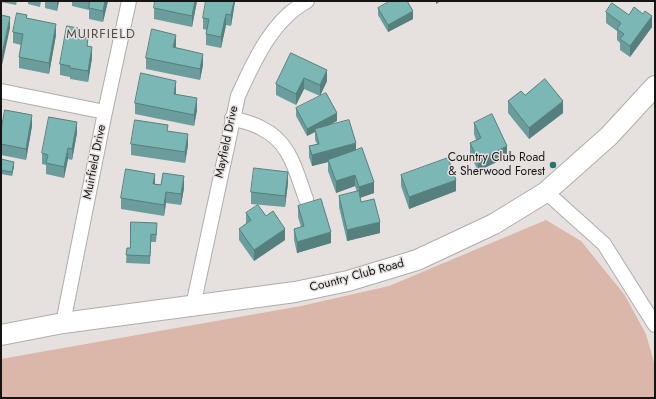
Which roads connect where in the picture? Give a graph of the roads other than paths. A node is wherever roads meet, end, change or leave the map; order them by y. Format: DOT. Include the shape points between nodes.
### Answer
graph roads {
  1 [pos="129,1"];
  2 [pos="298,3"];
  3 [pos="655,86"];
  4 [pos="1,91"];
  5 [pos="105,112"];
  6 [pos="232,118"];
  7 [pos="546,192"];
  8 [pos="306,199"];
  9 [pos="193,306"];
  10 [pos="63,323"];
  11 [pos="655,324"];
  12 [pos="1,335"];
  1 -- 5 [label="street, Muirfield Drive"];
  2 -- 6 [label="street, Mayfield Drive" via="273,32 252,65 238,96"];
  3 -- 7 [label="main road, Country Club Road" via="609,136"];
  4 -- 5 [label="street"];
  5 -- 10 [label="street, Muirfield Drive"];
  6 -- 8 [label="street" via="261,127 280,141 288,151"];
  6 -- 9 [label="street, Mayfield Drive"];
  7 -- 9 [label="main road, Country Club Road" via="462,240 383,272 295,292"];
  7 -- 11 [label="street" via="604,244"];
  9 -- 10 [label="main road, Country Club Road"];
  10 -- 12 [label="main road, Country Club Road"];
}
